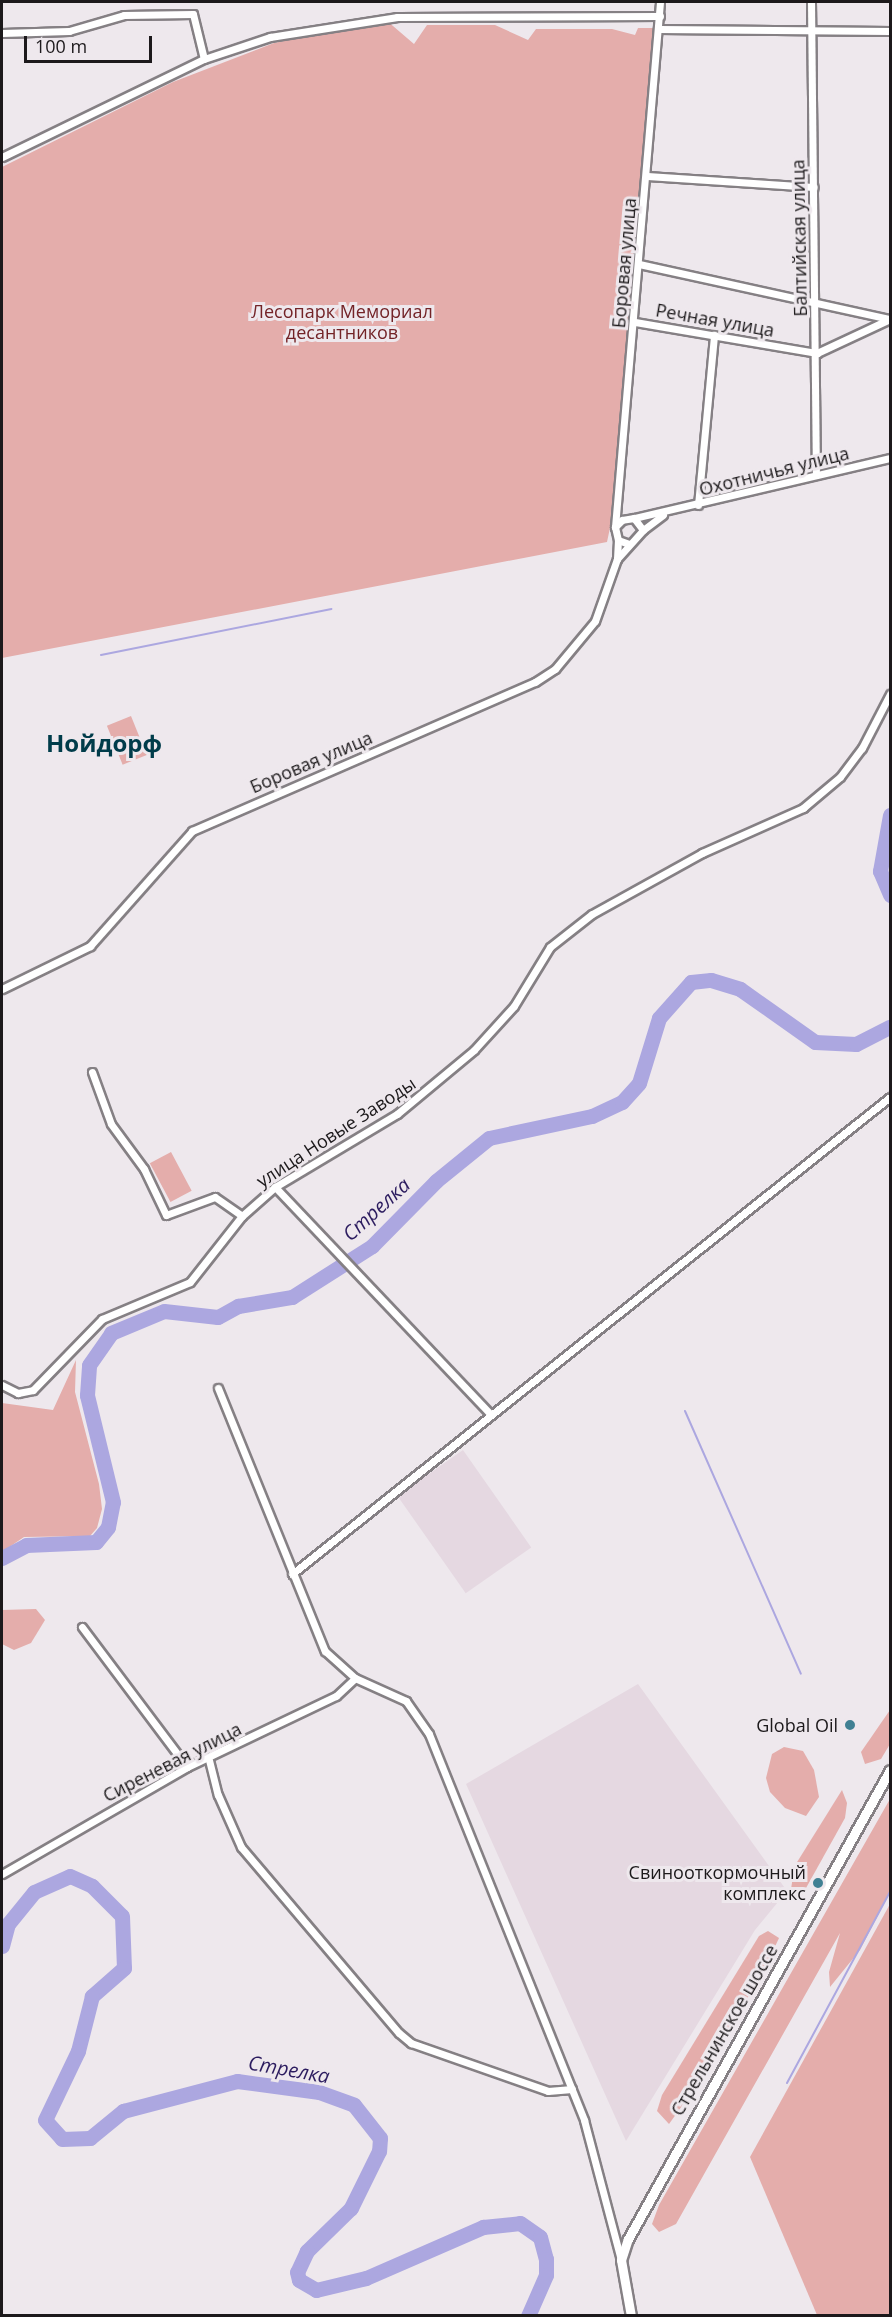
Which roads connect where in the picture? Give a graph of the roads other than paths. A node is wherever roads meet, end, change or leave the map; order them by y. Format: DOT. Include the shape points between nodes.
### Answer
graph roads {
  1 [pos="660,2"];
  2 [pos="811,2"];
  3 [pos="660,16"];
  4 [pos="659,29"];
  5 [pos="812,31"];
  6 [pos="891,31"];
  7 [pos="2,33"];
  8 [pos="204,59"];
  9 [pos="2,157"];
  10 [pos="646,176"];
  11 [pos="814,187"];
  12 [pos="639,264"];
  13 [pos="814,299"];
  14 [pos="890,319"];
  15 [pos="634,322"];
  16 [pos="714,335"];
  17 [pos="817,353"];
  18 [pos="891,458"];
  19 [pos="816,475"];
  20 [pos="698,505"];
  21 [pos="617,513"];
  22 [pos="665,513"];
  23 [pos="631,518"];
  24 [pos="615,527"];
  25 [pos="643,530"];
  26 [pos="618,540"];
  27 [pos="629,544"];
  28 [pos="617,559"];
  29 [pos="891,694"];
  30 [pos="2,989"];
  31 [pos="92,1072"];
  32 [pos="891,1097"];
  33 [pos="275,1187"];
  34 [pos="242,1216"];
  35 [pos="2,1385"];
  36 [pos="218,1388"];
  37 [pos="491,1415"];
  38 [pos="291,1574"];
  39 [pos="82,1627"];
  40 [pos="355,1678"];
  41 [pos="209,1760"];
  42 [pos="187,1767"];
  43 [pos="891,1770"];
  44 [pos="2,1874"];
  45 [pos="572,2089"];
  46 [pos="621,2260"];
  47 [pos="631,2316"];
  1 -- 3 [label="street, Боровая улица"];
  2 -- 5 [label="street, Балтийская улица"];
  3 -- 4 [label="street, Боровая улица"];
  3 -- 8 [label="street" via="466,14 359,20 270,37"];
  4 -- 5 [label="street"];
  4 -- 10 [label="street, Боровая улица"];
  5 -- 6 [label="street"];
  5 -- 11 [label="street, Балтийская улица"];
  7 -- 8 [label="street" via="69,31 124,15 193,14"];
  8 -- 9 [label="street"];
  10 -- 11 [label="street"];
  10 -- 12 [label="street, Боровая улица"];
  11 -- 13 [label="street, Балтийская улица"];
  12 -- 13 [label="street"];
  12 -- 15 [label="street, Боровая улица"];
  13 -- 14 [label="street"];
  13 -- 17 [label="street, Балтийская улица"];
  14 -- 17 [label="street"];
  15 -- 16 [label="street, Речная улица"];
  15 -- 21 [label="street, Боровая улица"];
  16 -- 17 [label="street, Речная улица"];
  16 -- 20 [label="street"];
  17 -- 19 [label="street, Балтийская улица"];
  18 -- 19 [label="street, Охотничья улица"];
  19 -- 20 [label="street, Охотничья улица"];
  20 -- 22 [label="street, Охотничья улица"];
  21 -- 23 [label="street, Охотничья улица"];
  21 -- 24 [label="street, Боровая улица"];
  22 -- 23 [label="street, Охотничья улица"];
  22 -- 25 [label="street, Охотничья улица"];
  23 -- 24 [label="street"];
  23 -- 25 [label="street"];
  24 -- 26 [label="street, Боровая улица"];
  25 -- 27 [label="street, Охотничья улица"];
  26 -- 27 [label="street"];
  26 -- 28 [label="street, Боровая улица"];
  27 -- 28 [label="street, Боровая улица"];
  28 -- 30 [label="street, Боровая улица" via="595,621 571,653 546,675 192,831 90,946"];
  29 -- 33 [label="street, улица Новые Заводы" via="862,748 820,795 783,820 702,853 592,914 550,947 508,1014 446,1076 397,1114"];
  31 -- 34 [label="street" via="111,1124 144,1169 166,1215 215,1197"];
  32 -- 37 [label="street"];
  33 -- 34 [label="street, улица Новые Заводы"];
  33 -- 37 [label="street"];
  34 -- 35 [label="street, улица Новые Заводы" via="184,1286 102,1318 33,1390 18,1393"];
  36 -- 38 [label="street"];
  37 -- 38 [label="street"];
  38 -- 40 [label="street" via="325,1651"];
  39 -- 42 [label="street"];
  40 -- 41 [label="street, Сиреневая улица" via="336,1696"];
  40 -- 45 [label="street" via="391,1691 420,1715 518,1948"];
  41 -- 42 [label="street, Сиреневая улица"];
  41 -- 45 [label="street" via="218,1795 241,1846 399,2033 411,2043 548,2091"];
  42 -- 44 [label="street, Сиреневая улица"];
  43 -- 46 [label="main road, Стрельнинское шоссе" via="660,2177"];
  45 -- 46 [label="street" via="597,2161 610,2234"];
  46 -- 47 [label="main road"];
}
